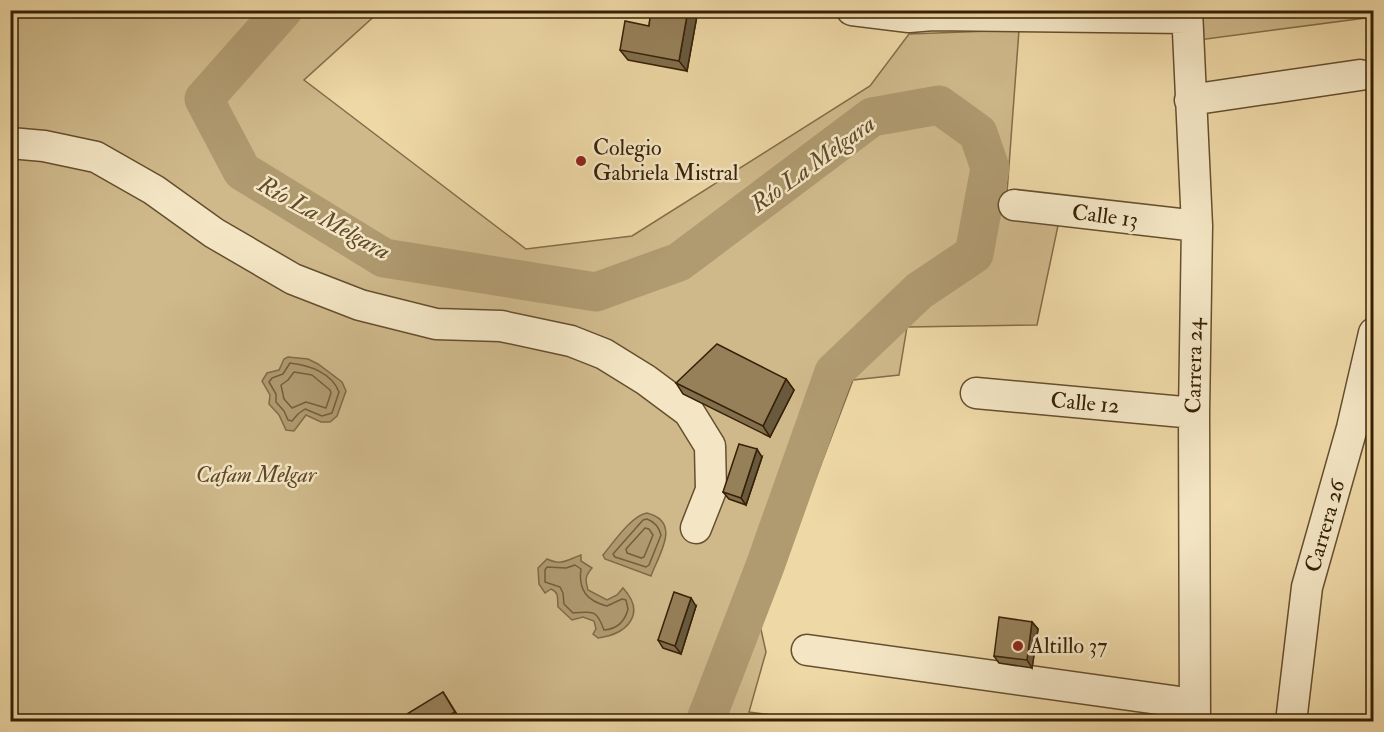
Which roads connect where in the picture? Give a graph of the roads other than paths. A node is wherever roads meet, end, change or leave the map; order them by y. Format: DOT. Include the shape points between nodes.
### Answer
graph roads {
  1 [pos="852,10"];
  2 [pos="910,14"];
  3 [pos="1186,14"];
  4 [pos="1360,75"];
  5 [pos="1190,100"];
  6 [pos="10,143"];
  7 [pos="1014,205"];
  8 [pos="1197,226"];
  9 [pos="1374,333"];
  10 [pos="976,393"];
  11 [pos="1194,412"];
  12 [pos="696,528"];
  13 [pos="807,650"];
  14 [pos="1194,713"];
  15 [pos="1291,722"];
  1 -- 2 [label="street"];
  2 -- 3 [label="street"];
  3 -- 5 [label="street, Carrera 24"];
  4 -- 5 [label="street"];
  5 -- 8 [label="street, Carrera 24"];
  6 -- 12 [label="street" via="96,157 293,279 360,305 436,324 501,326 571,341 604,354 689,412 710,446 711,490"];
  7 -- 8 [label="street, Calle 13"];
  8 -- 11 [label="street, Carrera 24"];
  9 -- 15 [label="street, Carrera 26" via="1307,587"];
  10 -- 11 [label="street, Calle 12"];
  11 -- 14 [label="street, Carrera 24"];
  13 -- 14 [label="street"];
}
